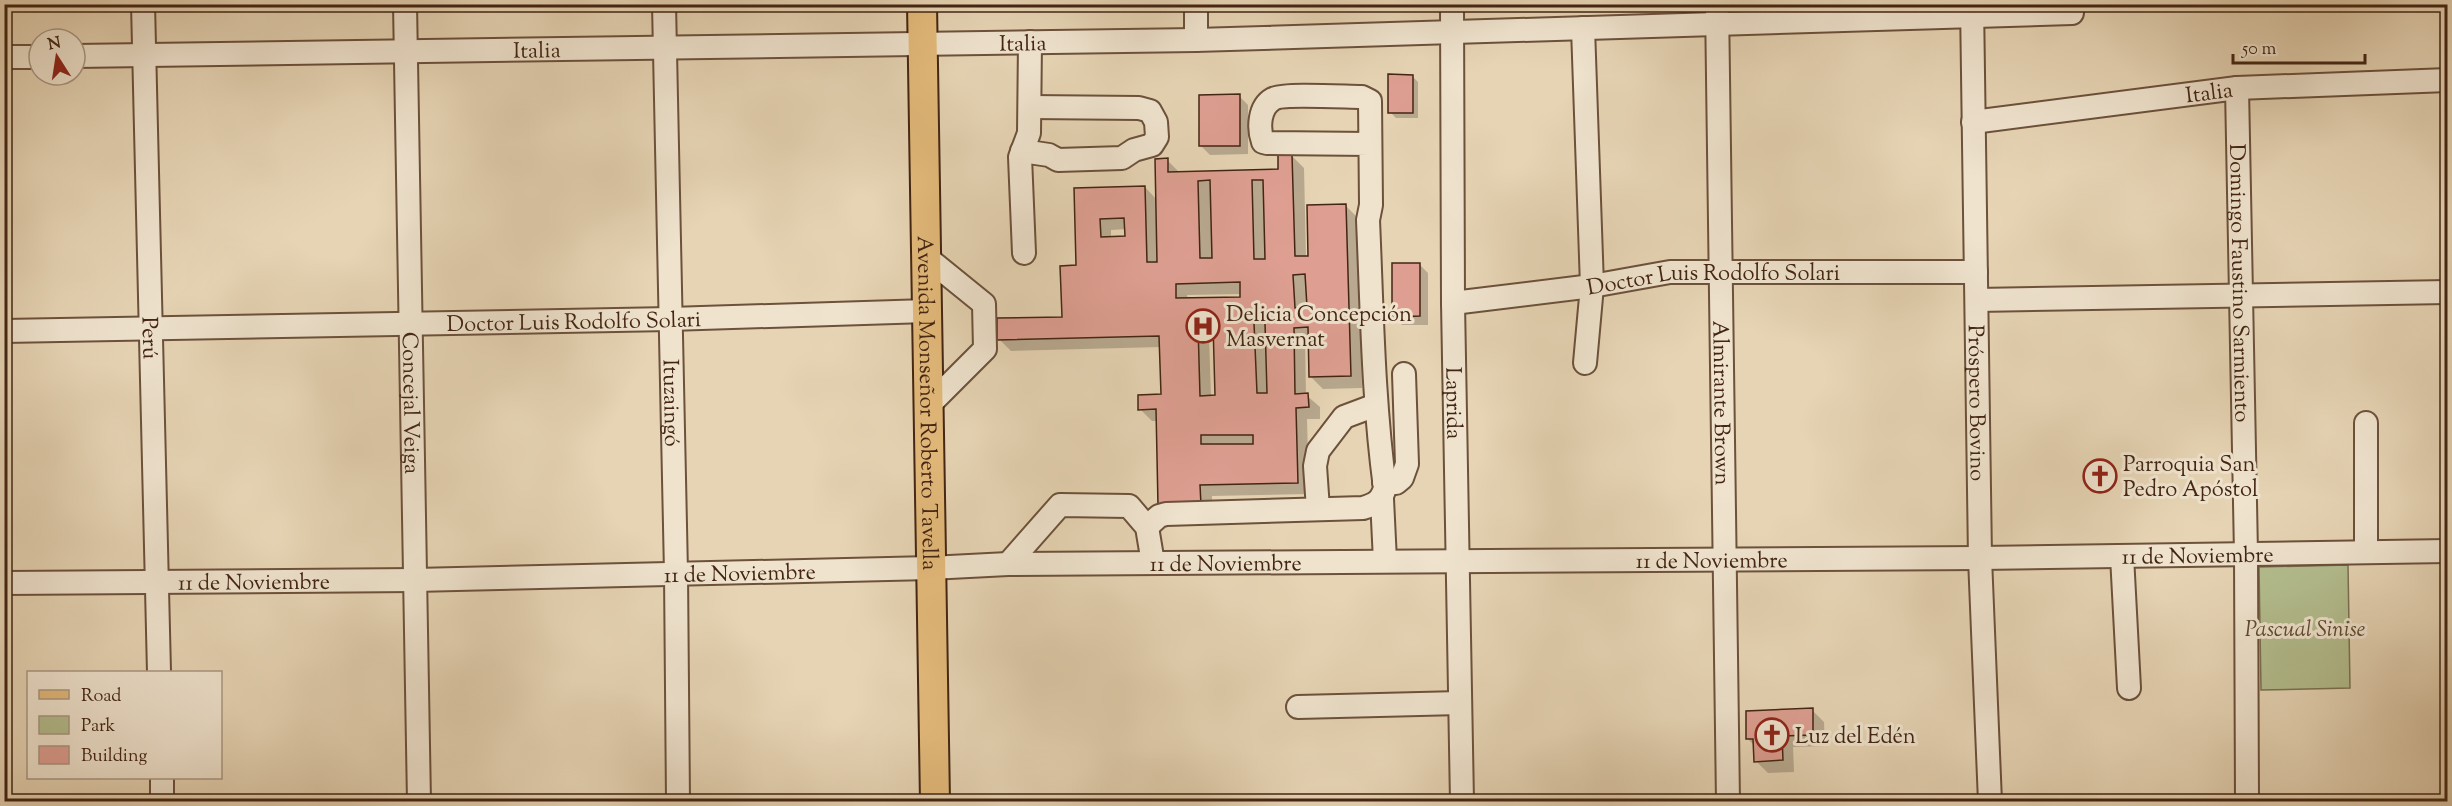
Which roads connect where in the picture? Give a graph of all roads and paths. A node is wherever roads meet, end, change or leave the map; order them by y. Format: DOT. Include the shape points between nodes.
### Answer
graph roads {
  1 [pos="143,4"];
  2 [pos="405,4"];
  3 [pos="664,4"];
  4 [pos="922,4"];
  5 [pos="1196,4"];
  6 [pos="1452,4"];
  7 [pos="1972,11"];
  8 [pos="1717,14"];
  9 [pos="2072,14"];
  10 [pos="1583,28"];
  11 [pos="1453,31"];
  12 [pos="1196,40"];
  13 [pos="1030,42"];
  14 [pos="922,44"];
  15 [pos="664,48"];
  16 [pos="406,51"];
  17 [pos="144,55"];
  18 [pos="87,56"];
  19 [pos="4,57"];
  20 [pos="27,57"];
  21 [pos="2448,80"];
  22 [pos="2237,88"];
  23 [pos="1030,107"];
  24 [pos="1973,122"];
  25 [pos="1370,144"];
  26 [pos="1022,151"];
  27 [pos="1024,253"];
  28 [pos="926,257"];
  29 [pos="1722,272"];
  30 [pos="1976,272"];
  31 [pos="1592,285"];
  32 [pos="2448,292"];
  33 [pos="2241,295"];
  34 [pos="1977,300"];
  35 [pos="1453,303"];
  36 [pos="927,311"];
  37 [pos="670,319"];
  38 [pos="411,322"];
  39 [pos="150,327"];
  40 [pos="4,331"];
  41 [pos="1585,363"];
  42 [pos="1404,374"];
  43 [pos="1376,405"];
  44 [pos="928,406"];
  45 [pos="2366,423"];
  46 [pos="1383,490"];
  47 [pos="1318,509"];
  48 [pos="1147,527"];
  49 [pos="2448,551"];
  50 [pos="2366,552"];
  51 [pos="2246,554"];
  52 [pos="2122,556"];
  53 [pos="1723,558"];
  54 [pos="1980,558"];
  55 [pos="1385,561"];
  56 [pos="1458,561"];
  57 [pos="1154,563"];
  58 [pos="1008,564"];
  59 [pos="930,568"];
  60 [pos="676,573"];
  61 [pos="415,580"];
  62 [pos="157,582"];
  63 [pos="4,584"];
  64 [pos="159,671"];
  65 [pos="2129,688"];
  66 [pos="1460,703"];
  67 [pos="1298,707"];
  68 [pos="162,779"];
  69 [pos="162,801"];
  70 [pos="419,801"];
  71 [pos="678,801"];
  72 [pos="935,801"];
  73 [pos="1462,801"];
  74 [pos="1728,801"];
  75 [pos="1990,801"];
  76 [pos="2247,801"];
  1 -- 17 [label="street, Perú"];
  2 -- 16 [label="street, Concejal Veiga"];
  3 -- 15 [label="street, Ituzaingó"];
  4 -- 14 [label="main road, Avenida Monseñor Roberto Tavella"];
  5 -- 12 [label="street"];
  6 -- 11 [label="street, Laprida"];
  7 -- 8 [label="street, Italia"];
  7 -- 9 [label="street, Italia"];
  7 -- 24 [label="street, Próspero Bovino"];
  8 -- 10 [label="street, Italia"];
  8 -- 29 [label="street, Almirante Brown"];
  10 -- 11 [label="street, Italia"];
  10 -- 31 [label="street"];
  11 -- 12 [label="street, Italia"];
  11 -- 35 [label="street, Laprida"];
  12 -- 13 [label="street, Italia"];
  13 -- 14 [label="street, Italia"];
  13 -- 23 [label="street"];
  14 -- 15 [label="street, Italia"];
  14 -- 28 [label="main road, Avenida Monseñor Roberto Tavella"];
  15 -- 16 [label="street, Italia"];
  15 -- 37 [label="street, Ituzaingó"];
  16 -- 17 [label="street, Italia"];
  16 -- 38 [label="street, Concejal Veiga"];
  17 -- 18 [label="street, Italia"];
  17 -- 39 [label="street, Perú"];
  19 -- 20 [label="street"];
  21 -- 22 [label="street, Italia"];
  22 -- 24 [label="street, Italia"];
  22 -- 33 [label="street, Domingo Faustino Sarmiento"];
  23 -- 26 [label="street" via="1029,133"];
  23 -- 26 [label="street" via="1139,108 1150,111 1158,137 1152,145 1122,158 1058,160"];
  24 -- 30 [label="street, Próspero Bovino"];
  25 -- 25 [label="street" via="1370,101 1362,97 1278,97 1261,114 1261,137 1268,144"];
  25 -- 43 [label="street" via="1368,220"];
  26 -- 27 [label="street"];
  28 -- 36 [label="main road, Avenida Monseñor Roberto Tavella"];
  28 -- 44 [label="street" via="984,304 985,327 985,349"];
  29 -- 30 [label="street, Doctor Luis Rodolfo Solari"];
  29 -- 31 [label="street, Doctor Luis Rodolfo Solari" via="1670,272"];
  29 -- 53 [label="street, Almirante Brown"];
  30 -- 34 [label="street, Próspero Bovino"];
  31 -- 35 [label="street, Doctor Luis Rodolfo Solari"];
  31 -- 41 [label="street"];
  32 -- 33 [label="street"];
  33 -- 34 [label="street"];
  33 -- 51 [label="street, Domingo Faustino Sarmiento"];
  34 -- 54 [label="street, Próspero Bovino"];
  35 -- 56 [label="street, Laprida"];
  36 -- 37 [label="street, Doctor Luis Rodolfo Solari"];
  36 -- 44 [label="main road, Avenida Monseñor Roberto Tavella"];
  37 -- 38 [label="street, Doctor Luis Rodolfo Solari"];
  37 -- 60 [label="street, Ituzaingó"];
  38 -- 39 [label="street, Doctor Luis Rodolfo Solari"];
  38 -- 61 [label="street, Concejal Veiga"];
  39 -- 40 [label="street, Doctor Luis Rodolfo Solari"];
  39 -- 62 [label="street, Perú"];
  42 -- 46 [label="street" via="1407,464 1402,478"];
  43 -- 46 [label="street"];
  43 -- 47 [label="street" via="1344,417 1318,451"];
  44 -- 59 [label="main road, Avenida Monseñor Roberto Tavella"];
  45 -- 50 [label="street"];
  46 -- 47 [label="street" via="1374,505"];
  46 -- 55 [label="street"];
  47 -- 48 [label="street" via="1166,514"];
  48 -- 57 [label="street"];
  48 -- 58 [label="street" via="1129,506 1060,505"];
  49 -- 50 [label="street, 11 de Noviembre"];
  50 -- 51 [label="street, 11 de Noviembre"];
  51 -- 52 [label="street, 11 de Noviembre"];
  51 -- 76 [label="street, Domingo Faustino Sarmiento"];
  52 -- 54 [label="street, 11 de Noviembre"];
  52 -- 65 [label="street"];
  53 -- 54 [label="street, 11 de Noviembre"];
  53 -- 56 [label="street, 11 de Noviembre"];
  53 -- 74 [label="street, Almirante Brown"];
  54 -- 75 [label="street, Próspero Bovino"];
  55 -- 56 [label="street, 11 de Noviembre"];
  55 -- 57 [label="street, 11 de Noviembre"];
  56 -- 66 [label="street, Laprida"];
  57 -- 58 [label="street, 11 de Noviembre"];
  58 -- 59 [label="street, 11 de Noviembre"];
  59 -- 60 [label="street, 11 de Noviembre"];
  59 -- 72 [label="main road, Avenida Monseñor Roberto Tavella"];
  60 -- 61 [label="street, 11 de Noviembre"];
  60 -- 71 [label="street, Ituzaingó"];
  61 -- 62 [label="street, 11 de Noviembre"];
  61 -- 70 [label="street, Concejal Veiga"];
  62 -- 63 [label="street, 11 de Noviembre"];
  62 -- 64 [label="street, Perú"];
  66 -- 67 [label="street"];
  66 -- 73 [label="street, Laprida"];
  68 -- 69 [label="street"];
}
